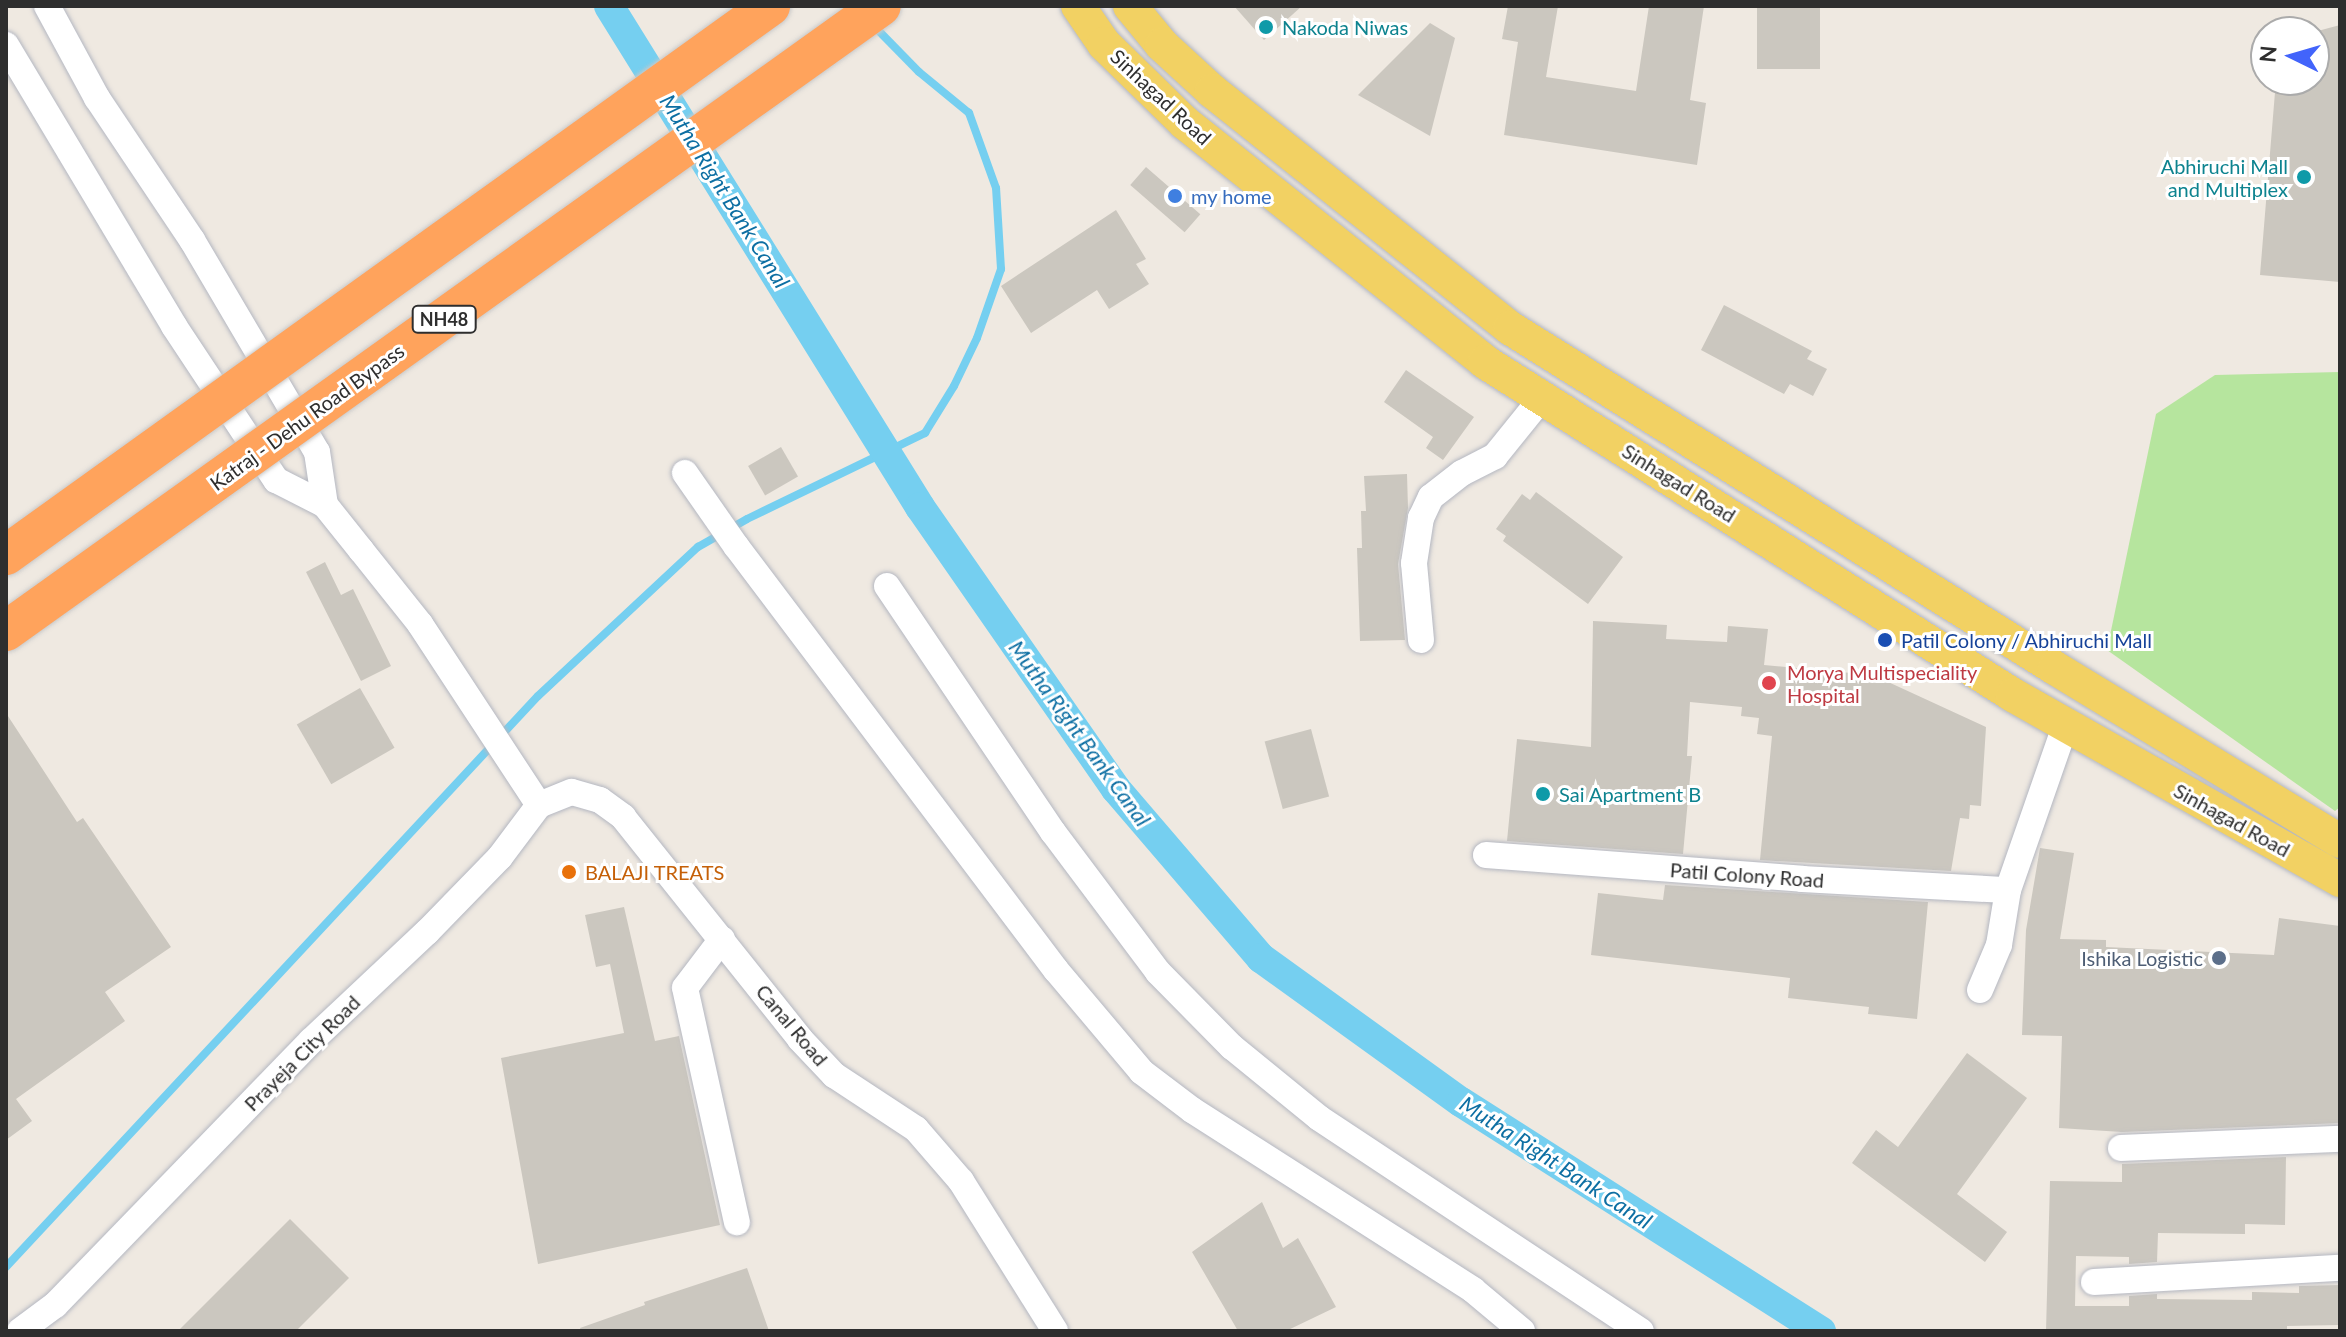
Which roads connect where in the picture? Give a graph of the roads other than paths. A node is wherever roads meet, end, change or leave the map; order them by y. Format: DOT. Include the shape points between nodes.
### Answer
graph roads {
  1 [pos="47,6"];
  2 [pos="770,6"];
  3 [pos="881,6"];
  4 [pos="1078,6"];
  5 [pos="1130,6"];
  6 [pos="6,45"];
  7 [pos="1541,399"];
  8 [pos="685,473"];
  9 [pos="325,505"];
  10 [pos="6,555"];
  11 [pos="887,586"];
  12 [pos="6,631"];
  13 [pos="1421,640"];
  14 [pos="2065,726"];
  15 [pos="539,805"];
  16 [pos="2340,841"];
  17 [pos="1486,855"];
  18 [pos="2340,880"];
  19 [pos="2008,890"];
  20 [pos="722,939"];
  21 [pos="1980,990"];
  22 [pos="2340,1139"];
  23 [pos="2121,1148"];
  24 [pos="737,1222"];
  25 [pos="2340,1268"];
  26 [pos="2094,1282"];
  27 [pos="20,1331"];
  28 [pos="1055,1331"];
  29 [pos="1522,1331"];
  30 [pos="1641,1331"];
  1 -- 9 [label="street" via="97,98 192,240 317,452"];
  2 -- 10 [label="highway, bridge"];
  3 -- 12 [label="highway, Katraj - Dehu Road Bypass / NH48, bridge"];
  4 -- 7 [label="main road, Sinhagad Road" via="1104,44 1185,123 1485,362"];
  5 -- 16 [label="main road, Sinhagad Road" via="1162,45 1212,91 1510,328"];
  6 -- 9 [label="street" via="174,326 276,480"];
  7 -- 13 [label="street" via="1495,456 1462,473 1426,507 1414,563"];
  7 -- 14 [label="main road, Sinhagad Road"];
  8 -- 29 [label="street" via="1056,970 1142,1072 1192,1110 1473,1290"];
  9 -- 15 [label="street" via="420,624"];
  11 -- 30 [label="street" via="1053,832 1158,972 1232,1047 1319,1118"];
  14 -- 18 [label="main road, Sinhagad Road"];
  14 -- 19 [label="street"];
  15 -- 20 [label="street, Canal Road" via="572,792 600,800 623,817"];
  15 -- 27 [label="street, Prayeja City Road" via="500,857 427,932 311,1041 55,1305"];
  17 -- 19 [label="street, Patil Colony Road"];
  19 -- 21 [label="street" via="1999,945"];
  20 -- 24 [label="street" via="685,988"];
  20 -- 28 [label="street, Canal Road" via="834,1075 916,1129 961,1181"];
  22 -- 23 [label="street"];
  25 -- 26 [label="street"];
}
